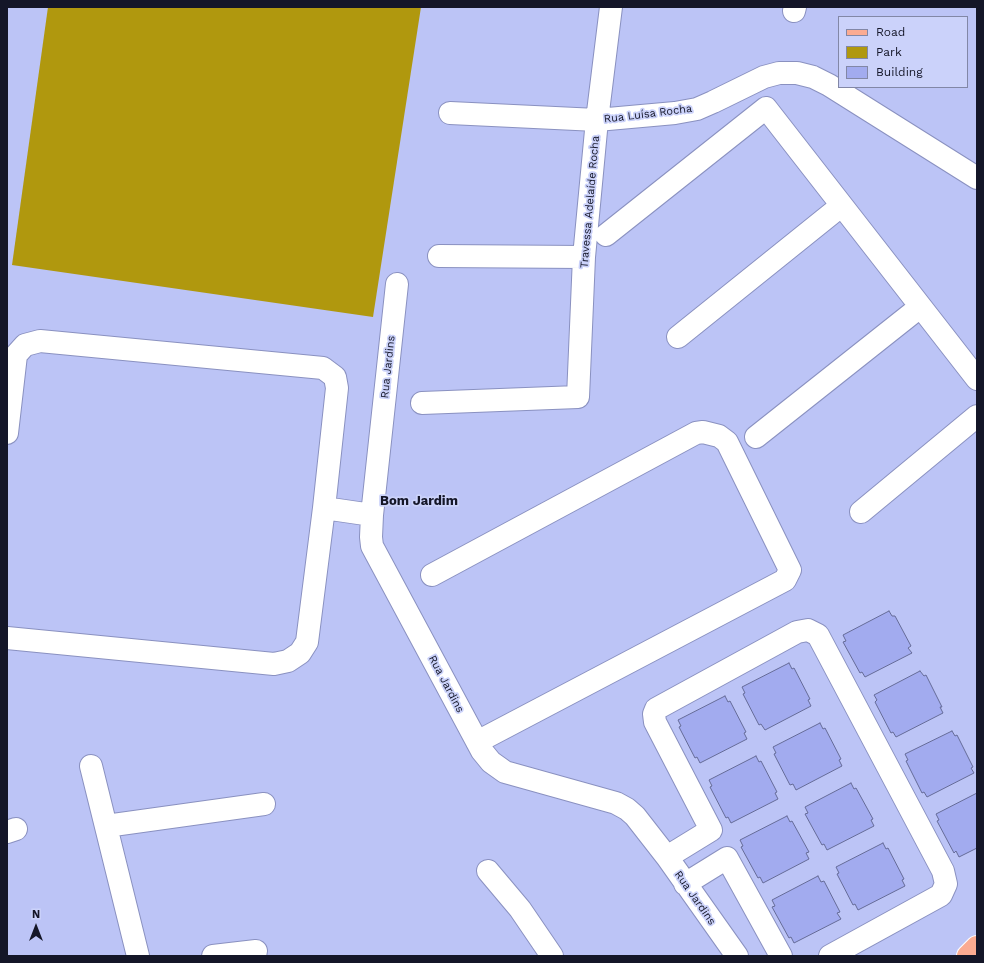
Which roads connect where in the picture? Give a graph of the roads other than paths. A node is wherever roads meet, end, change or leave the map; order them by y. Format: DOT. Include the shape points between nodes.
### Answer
graph roads {
  1 [pos="611,7"];
  2 [pos="450,113"];
  3 [pos="597,120"];
  4 [pos="977,178"];
  5 [pos="842,206"];
  6 [pos="606,235"];
  7 [pos="439,256"];
  8 [pos="584,257"];
  9 [pos="397,284"];
  10 [pos="920,307"];
  11 [pos="678,337"];
  12 [pos="977,380"];
  13 [pos="422,403"];
  14 [pos="977,416"];
  15 [pos="7,433"];
  16 [pos="756,437"];
  17 [pos="324,508"];
  18 [pos="861,512"];
  19 [pos="372,515"];
  20 [pos="432,575"];
  21 [pos="7,638"];
  22 [pos="477,742"];
  23 [pos="91,766"];
  24 [pos="264,804"];
  25 [pos="106,826"];
  26 [pos="712,830"];
  27 [pos="667,857"];
  28 [pos="727,858"];
  29 [pos="488,871"];
  30 [pos="685,884"];
  31 [pos="977,947"];
  32 [pos="256,951"];
  33 [pos="138,956"];
  34 [pos="213,956"];
  35 [pos="552,956"];
  36 [pos="737,956"];
  37 [pos="781,956"];
  38 [pos="830,956"];
  39 [pos="968,956"];
  1 -- 3 [label="street, Travessa Adelaíde Rocha"];
  2 -- 3 [label="street, Rua Luísa Rocha"];
  3 -- 4 [label="street, Rua Luísa Rocha" via="697,109 764,77 779,73 797,74 813,77 829,85"];
  3 -- 8 [label="street, Travessa Adelaíde Rocha"];
  5 -- 6 [label="street" via="766,108"];
  5 -- 10 [label="street"];
  5 -- 11 [label="street"];
  7 -- 8 [label="street"];
  8 -- 13 [label="street, Travessa Adelaíde Rocha" via="578,397"];
  9 -- 19 [label="street, Rua Jardins"];
  10 -- 12 [label="street"];
  10 -- 16 [label="street"];
  14 -- 18 [label="street"];
  15 -- 17 [label="street" via="16,355 25,346 40,340 324,368 335,377 337,388"];
  17 -- 19 [label="street"];
  17 -- 21 [label="street" via="307,642 300,653 288,661 274,664"];
  19 -- 22 [label="street, Rua Jardins" via="372,546"];
  20 -- 22 [label="street" via="696,433 703,432 719,436 727,442 790,570 785,580"];
  22 -- 27 [label="street, Rua Jardins" via="491,762 505,772 616,803 627,809"];
  23 -- 25 [label="street"];
  24 -- 25 [label="street"];
  25 -- 33 [label="street"];
  26 -- 27 [label="street"];
  26 -- 28 [label="street"];
  26 -- 38 [label="street" via="655,722 654,714 660,706 797,632 814,632 818,635 945,877 945,889 941,895"];
  27 -- 30 [label="street, Rua Jardins"];
  28 -- 30 [label="street"];
  28 -- 37 [label="street"];
  29 -- 35 [label="street" via="520,909"];
  30 -- 36 [label="street, Rua Jardins"];
  31 -- 39 [label="main road"];
  32 -- 34 [label="street"];
}
